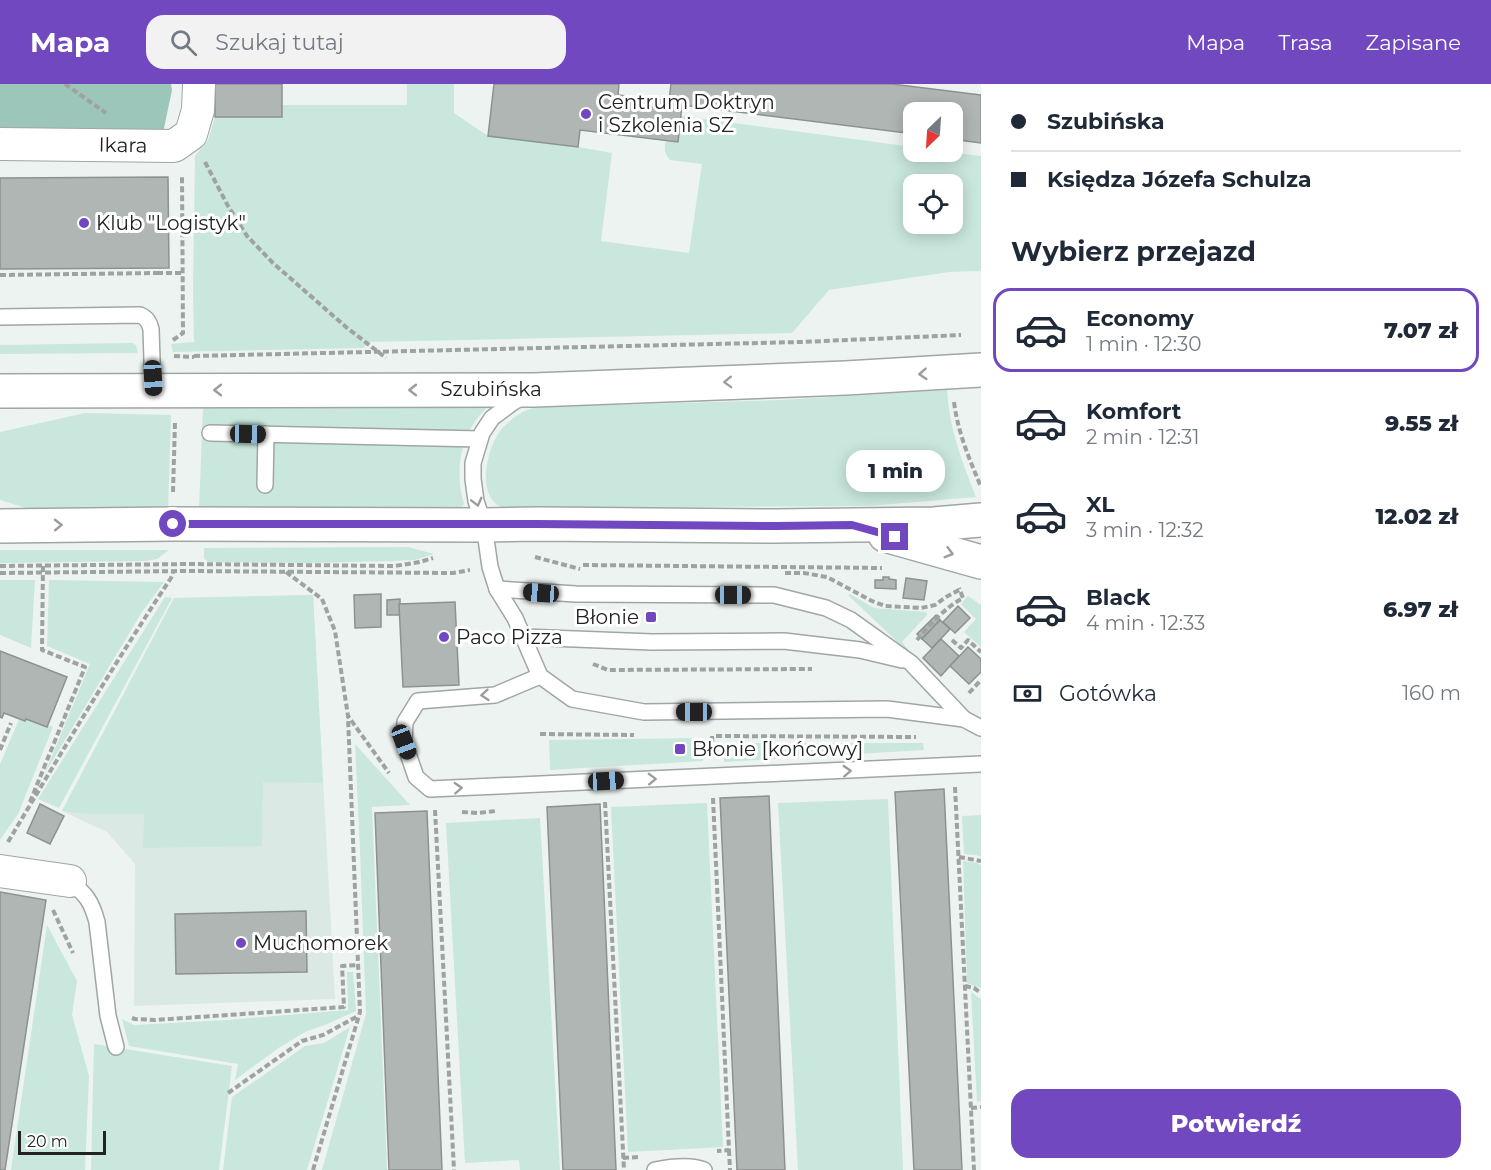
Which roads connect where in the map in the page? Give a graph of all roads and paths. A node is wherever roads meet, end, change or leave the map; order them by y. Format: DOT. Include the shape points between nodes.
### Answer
graph roads {
  1 [pos="200,84"];
  2 [pos="191,134"];
  3 [pos="0,144"];
  4 [pos="157,268"];
  5 [pos="157,273"];
  6 [pos="182,273"];
  7 [pos="0,275"];
  8 [pos="0,317"];
  9 [pos="961,335"];
  10 [pos="378,352"];
  11 [pos="194,356"];
  12 [pos="152,357"];
  13 [pos="386,358"];
  14 [pos="966,371"];
  15 [pos="534,390"];
  16 [pos="164,391"];
  17 [pos="3,394"];
  18 [pos="210,433"];
  19 [pos="266,434"];
  20 [pos="480,439"];
  21 [pos="265,485"];
  22 [pos="981,487"];
  23 [pos="981,520"];
  24 [pos="4,524"];
  25 [pos="173,524"];
  26 [pos="484,525"];
  27 [pos="852,525"];
  28 [pos="583,565"];
  29 [pos="0,566"];
  30 [pos="43,566"];
  31 [pos="490,567"];
  32 [pos="886,568"];
  33 [pos="968,571"];
  34 [pos="173,572"];
  35 [pos="0,573"];
  36 [pos="43,573"];
  37 [pos="497,589"];
  38 [pos="523,637"];
  39 [pos="952,640"];
  40 [pos="915,645"];
  41 [pos="981,652"];
  42 [pos="588,662"];
  43 [pos="910,663"];
  44 [pos="817,669"];
  45 [pos="540,676"];
  46 [pos="348,716"];
  47 [pos="964,719"];
  48 [pos="11,723"];
  49 [pos="981,728"];
  50 [pos="540,734"];
  51 [pos="635,735"];
  52 [pos="701,735"];
  53 [pos="922,738"];
  54 [pos="0,750"];
  55 [pos="981,765"];
  56 [pos="955,785"];
  57 [pos="713,796"];
  58 [pos="605,801"];
  59 [pos="435,810"];
  60 [pos="23,816"];
  61 [pos="4,857"];
  62 [pos="959,857"];
  63 [pos="981,861"];
  64 [pos="70,881"];
  65 [pos="358,965"];
  66 [pos="965,986"];
  67 [pos="981,993"];
  68 [pos="359,1015"];
  69 [pos="129,1016"];
  70 [pos="116,1047"];
  71 [pos="228,1093"];
  72 [pos="981,1107"];
  73 [pos="971,1108"];
  74 [pos="729,1150"];
  75 [pos="717,1151"];
  76 [pos="623,1158"];
  77 [pos="651,1163"];
  78 [pos="313,1170"];
  79 [pos="454,1170"];
  80 [pos="624,1170"];
  81 [pos="704,1170"];
  82 [pos="730,1170"];
  83 [pos="974,1170"];
  1 -- 2 [label="street"];
  2 -- 3 [label="street, Ikara" via="174,146"];
  2 -- 6 [label="path" via="182,160"];
  2 -- 10 [label="path" via="247,236"];
  4 -- 5 [label="path"];
  5 -- 6 [label="path"];
  5 -- 7 [label="path"];
  6 -- 12 [label="path" via="183,333 168,345 168,356"];
  8 -- 12 [label="lane" via="140,315 151,329"];
  9 -- 10 [label="path"];
  10 -- 11 [label="path"];
  10 -- 13 [label="path"];
  12 -- 16 [label="lane"];
  14 -- 15 [label="main road, Szubińska, one-way"];
  14 -- 22 [label="path" via="956,414 963,447"];
  15 -- 16 [label="main road, Szubińska, one-way"];
  15 -- 20 [label="lane" via="492,418"];
  16 -- 17 [label="main road, Szubińska"];
  16 -- 25 [label="path"];
  18 -- 19 [label="lane"];
  19 -- 20 [label="lane"];
  19 -- 21 [label="lane"];
  20 -- 26 [label="lane, one-way" via="473,479"];
  23 -- 27 [label="main road"];
  24 -- 25 [label="main road, one-way"];
  25 -- 26 [label="main road"];
  25 -- 30 [label="path" via="170,565"];
  26 -- 27 [label="main road"];
  26 -- 31 [label="lane"];
  27 -- 33 [label="main road, one-way"];
  28 -- 32 [label="path"];
  29 -- 30 [label="path"];
  30 -- 36 [label="path"];
  31 -- 34 [label="path" via="453,573"];
  31 -- 37 [label="lane"];
  33 -- 40 [label="path" via="963,598 940,616"];
  34 -- 36 [label="path"];
  34 -- 60 [label="path"];
  35 -- 36 [label="path"];
  36 -- 60 [label="path" via="42,650 85,667"];
  37 -- 38 [label="lane"];
  37 -- 43 [label="lane" via="576,594 774,595 826,608 851,620"];
  38 -- 43 [label="lane" via="652,642 784,641 860,650"];
  38 -- 45 [label="lane"];
  39 -- 41 [label="path" via="961,648 968,640"];
  42 -- 44 [label="path" via="608,670"];
  43 -- 47 [label="lane"];
  45 -- 47 [label="lane" via="572,699 644,712 887,709"];
  45 -- 55 [label="lane, one-way" via="495,695 418,701 405,722 404,742 416,777 430,789"];
  46 -- 65 [label="path"];
  47 -- 49 [label="lane"];
  48 -- 54 [label="path"];
  50 -- 51 [label="path"];
  52 -- 53 [label="path"];
  56 -- 62 [label="path"];
  57 -- 74 [label="path"];
  58 -- 76 [label="path"];
  59 -- 79 [label="path"];
  60 -- 61 [label="path"];
  61 -- 64 [label="street"];
  62 -- 63 [label="path"];
  62 -- 66 [label="path"];
  64 -- 70 [label="lane" via="86,894 97,922 108,1016"];
  65 -- 68 [label="path"];
  65 -- 69 [label="path" via="342,966 344,1007 155,1020"];
  66 -- 67 [label="path"];
  66 -- 73 [label="path"];
  68 -- 71 [label="path" via="323,1035 302,1041"];
  68 -- 78 [label="path"];
  72 -- 73 [label="path"];
  73 -- 83 [label="path"];
  74 -- 75 [label="path"];
  74 -- 82 [label="path"];
  76 -- 77 [label="path"];
  76 -- 80 [label="path"];
  77 -- 81 [label="lane"];
}
